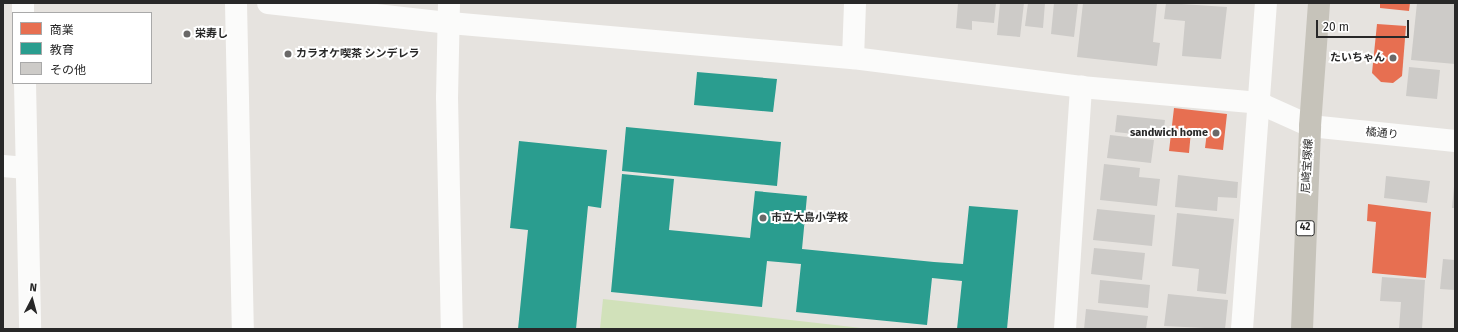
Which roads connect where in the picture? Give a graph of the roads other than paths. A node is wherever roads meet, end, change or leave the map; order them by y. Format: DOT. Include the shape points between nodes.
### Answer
graph roads {
  1 [pos="236,3"];
  2 [pos="268,3"];
  3 [pos="855,3"];
  4 [pos="1266,3"];
  5 [pos="1319,3"];
  6 [pos="449,13"];
  7 [pos="853,58"];
  8 [pos="25,84"];
  9 [pos="1081,87"];
  10 [pos="1259,103"];
  11 [pos="1310,126"];
  12 [pos="1455,141"];
  13 [pos="3,166"];
  14 [pos="26,168"];
  15 [pos="30,329"];
  16 [pos="243,329"];
  17 [pos="452,329"];
  18 [pos="1065,329"];
  19 [pos="1242,329"];
  20 [pos="1302,329"];
  1 -- 16 [label="street"];
  2 -- 6 [label="street, 橘通り"];
  3 -- 7 [label="street"];
  4 -- 10 [label="street"];
  5 -- 11 [label="main road, 尼崎宝塚線 / 42"];
  6 -- 7 [label="street, 橘通り"];
  6 -- 17 [label="street" via="447,97"];
  7 -- 9 [label="street, 橘通り"];
  8 -- 14 [label="street"];
  9 -- 10 [label="street, 橘通り"];
  9 -- 18 [label="street"];
  10 -- 11 [label="street, 橘通り"];
  10 -- 19 [label="street"];
  11 -- 12 [label="street, 橘通り"];
  11 -- 20 [label="main road, 尼崎宝塚線 / 42"];
  13 -- 14 [label="street"];
  14 -- 15 [label="street"];
}
